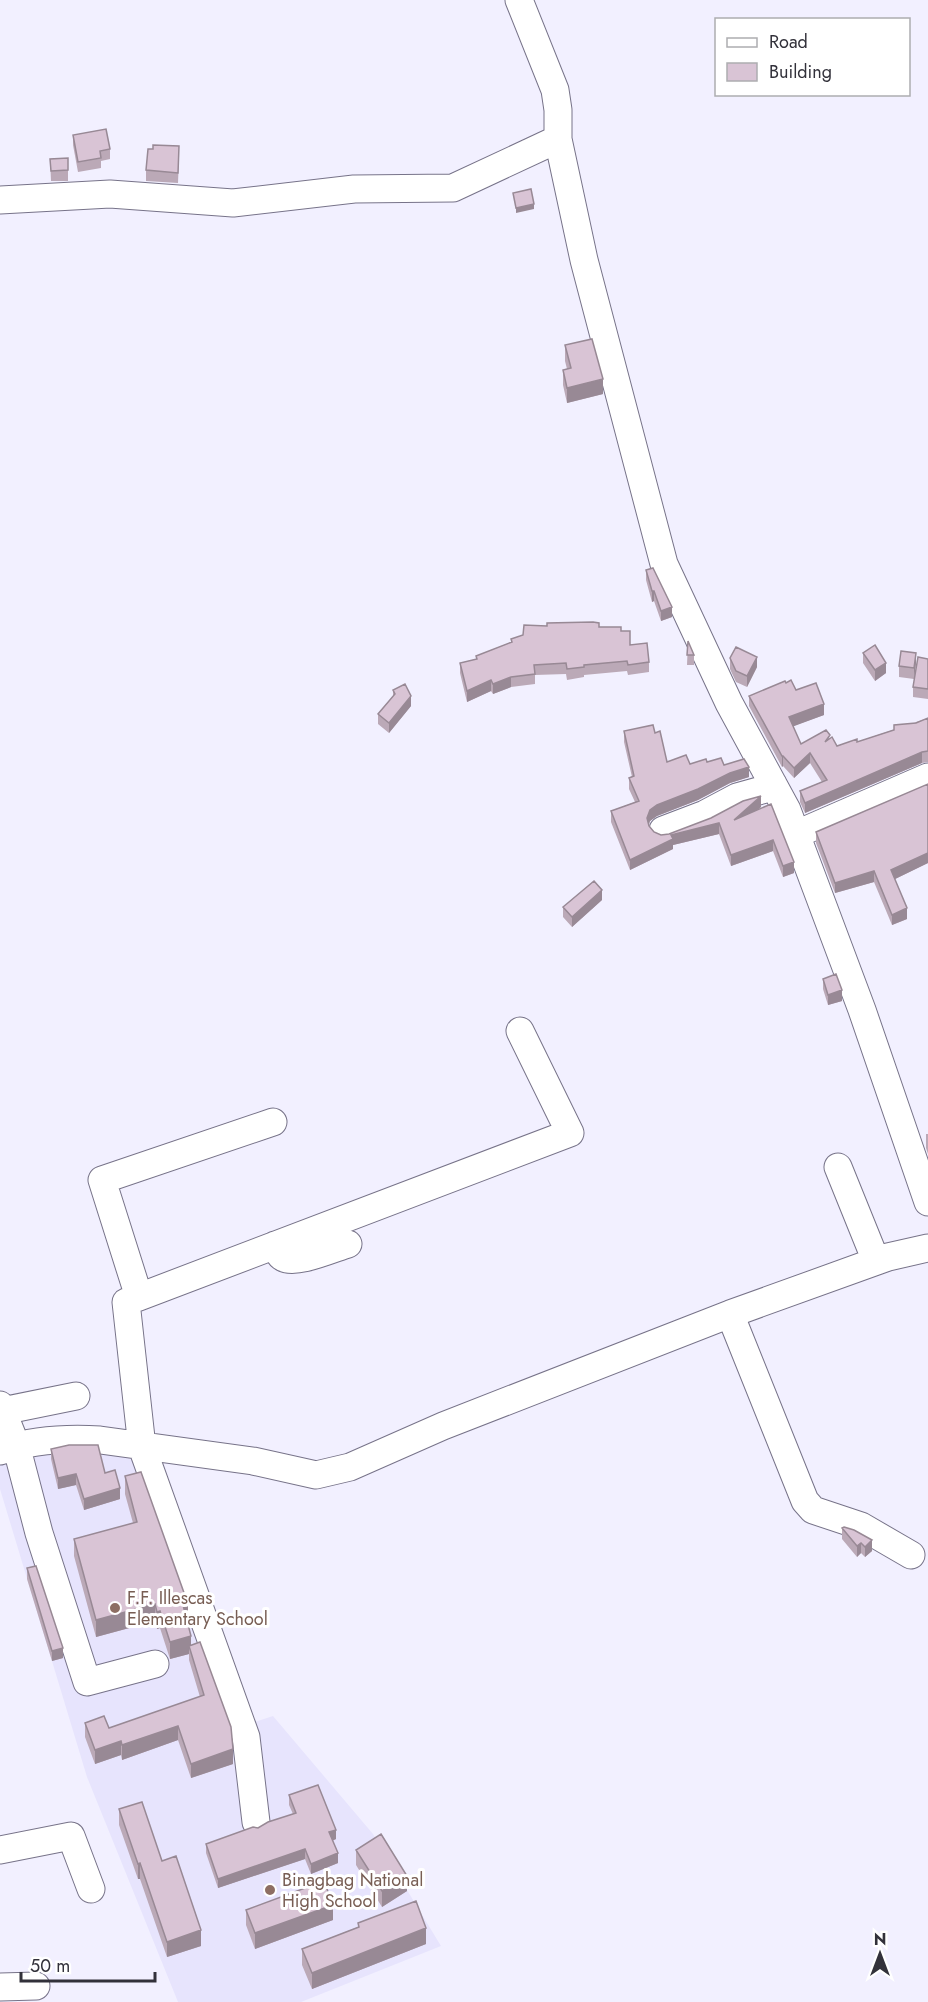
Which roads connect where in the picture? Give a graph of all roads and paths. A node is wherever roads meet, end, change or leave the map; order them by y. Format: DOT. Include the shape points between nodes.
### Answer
graph roads {
  1 [pos="519,0"];
  2 [pos="558,139"];
  3 [pos="0,200"];
  4 [pos="928,777"];
  5 [pos="773,784"];
  6 [pos="663,830"];
  7 [pos="797,834"];
  8 [pos="520,1031"];
  9 [pos="273,1122"];
  10 [pos="918,1140"];
  11 [pos="838,1167"];
  12 [pos="928,1202"];
  13 [pos="348,1244"];
  14 [pos="275,1245"];
  15 [pos="928,1248"];
  16 [pos="876,1261"];
  17 [pos="139,1297"];
  18 [pos="730,1314"];
  19 [pos="76,1396"];
  20 [pos="1,1408"];
  21 [pos="142,1447"];
  22 [pos="8,1448"];
  23 [pos="911,1555"];
  24 [pos="155,1664"];
  25 [pos="256,1822"];
  26 [pos="0,1850"];
  27 [pos="92,1889"];
  28 [pos="36,1986"];
  29 [pos="0,1987"];
  1 -- 2 [label="street" via="555,90"];
  2 -- 3 [label="street" via="453,188 354,189 232,203 110,194"];
  2 -- 5 [label="street" via="584,260 664,564 729,703"];
  4 -- 7 [label="street"];
  5 -- 6 [label="street"];
  5 -- 7 [label="street"];
  7 -- 10 [label="street"];
  8 -- 14 [label="street" via="570,1133"];
  9 -- 17 [label="street" via="102,1180"];
  10 -- 12 [label="street"];
  11 -- 16 [label="street"];
  13 -- 14 [label="street" via="295,1260 284,1259"];
  14 -- 17 [label="street"];
  15 -- 16 [label="street"];
  16 -- 18 [label="street"];
  17 -- 21 [label="street" via="126,1302"];
  18 -- 21 [label="street" via="443,1426 350,1467 316,1475 253,1461"];
  18 -- 23 [label="street" via="805,1501 813,1510 861,1526"];
  19 -- 20 [label="street"];
  20 -- 22 [label="street"];
  21 -- 22 [label="street" via="74,1439"];
  21 -- 25 [label="street" via="246,1737"];
  22 -- 24 [label="street" via="87,1682"];
  26 -- 27 [label="street" via="71,1836"];
  28 -- 29 [label="street"];
}
